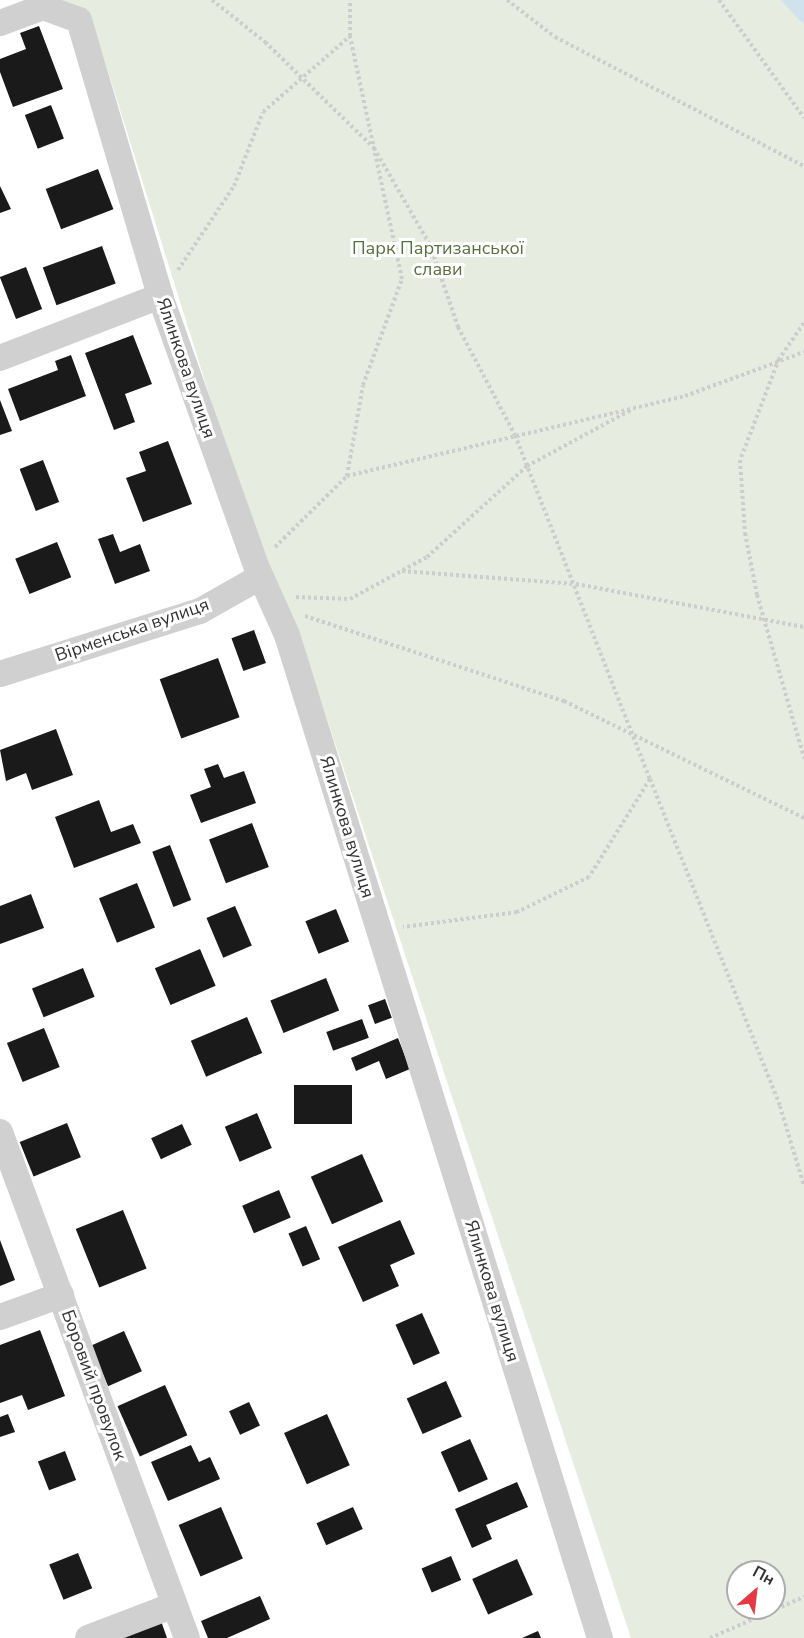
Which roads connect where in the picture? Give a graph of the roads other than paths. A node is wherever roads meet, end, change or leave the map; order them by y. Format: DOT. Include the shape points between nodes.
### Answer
graph roads {
  1 [pos="0,23"];
  2 [pos="160,296"];
  3 [pos="0,358"];
  4 [pos="265,587"];
  5 [pos="0,674"];
  6 [pos="0,1132"];
  7 [pos="61,1295"];
  8 [pos="0,1317"];
  9 [pos="174,1605"];
  10 [pos="88,1638"];
  11 [pos="187,1638"];
  12 [pos="600,1638"];
  1 -- 2 [label="street, Ялинкова вулиця" via="43,7 79,20"];
  2 -- 3 [label="street"];
  2 -- 4 [label="street, Ялинкова вулиця"];
  4 -- 5 [label="street, Вірменська вулиця"];
  4 -- 12 [label="street, Ялинкова вулиця" via="287,635"];
  6 -- 7 [label="street, Боровий провулок"];
  7 -- 8 [label="street"];
  7 -- 9 [label="street, Боровий провулок"];
  9 -- 10 [label="street"];
  9 -- 11 [label="street, Боровий провулок"];
}
